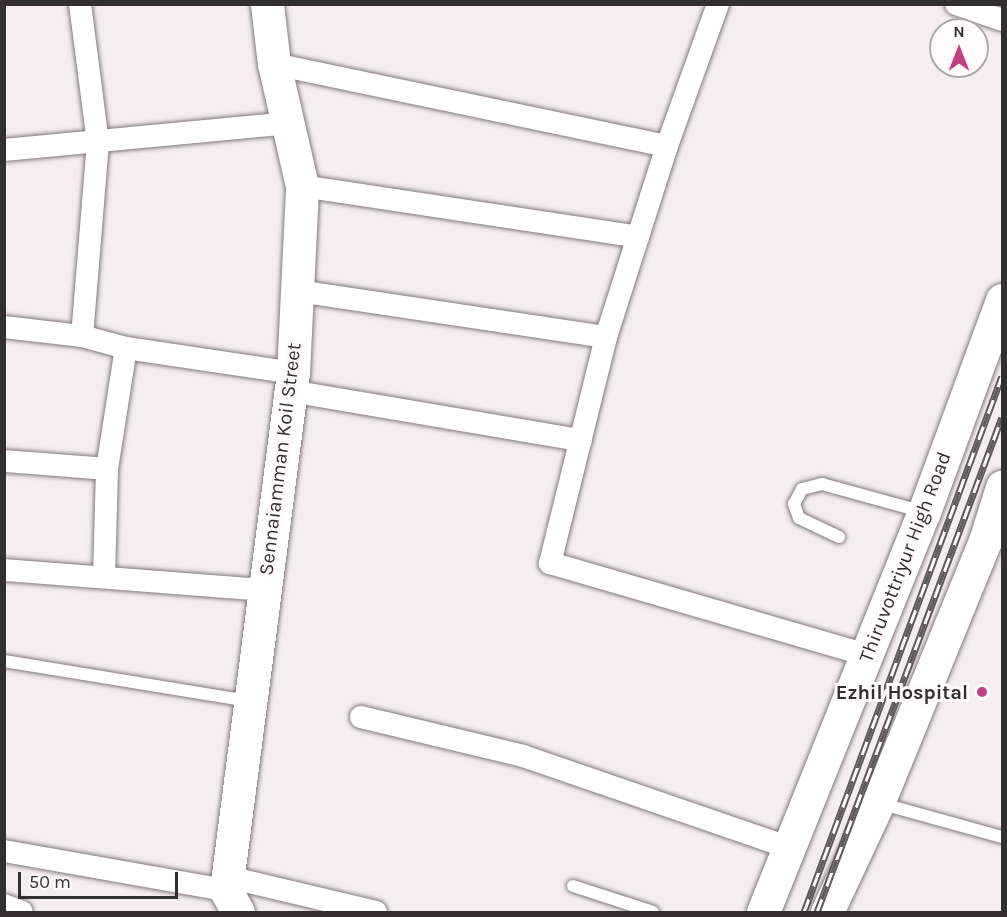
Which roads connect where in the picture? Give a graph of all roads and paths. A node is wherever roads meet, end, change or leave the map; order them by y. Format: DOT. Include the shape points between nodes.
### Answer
graph roads {
  1 [pos="80,4"];
  2 [pos="267,4"];
  3 [pos="718,4"];
  4 [pos="956,4"];
  5 [pos="1002,20"];
  6 [pos="274,64"];
  7 [pos="290,123"];
  8 [pos="98,142"];
  9 [pos="666,146"];
  10 [pos="4,150"];
  11 [pos="302,186"];
  12 [pos="638,237"];
  13 [pos="298,291"];
  14 [pos="1002,300"];
  15 [pos="4,327"];
  16 [pos="82,336"];
  17 [pos="606,337"];
  18 [pos="126,348"];
  19 [pos="292,382"];
  20 [pos="581,440"];
  21 [pos="4,461"];
  22 [pos="107,469"];
  23 [pos="1002,488"];
  24 [pos="924,512"];
  25 [pos="839,537"];
  26 [pos="994,543"];
  27 [pos="4,570"];
  28 [pos="104,578"];
  29 [pos="264,590"];
  30 [pos="867,655"];
  31 [pos="4,661"];
  32 [pos="249,702"];
  33 [pos="361,717"];
  34 [pos="878,803"];
  35 [pos="1002,837"];
  36 [pos="790,848"];
  37 [pos="4,851"];
  38 [pos="573,886"];
  39 [pos="231,893"];
  40 [pos="4,905"];
  41 [pos="22,912"];
  42 [pos="376,912"];
  43 [pos="653,912"];
  44 [pos="762,912"];
  45 [pos="827,912"];
  1 -- 8 [label="street"];
  2 -- 6 [label="main road, Sennaiamman Koil Street"];
  3 -- 9 [label="street"];
  4 -- 5 [label="street"];
  6 -- 7 [label="main road, Sennaiamman Koil Street"];
  6 -- 9 [label="street"];
  7 -- 8 [label="street"];
  7 -- 11 [label="main road, Sennaiamman Koil Street"];
  8 -- 10 [label="street"];
  8 -- 16 [label="street"];
  9 -- 12 [label="street"];
  11 -- 12 [label="street"];
  11 -- 13 [label="main road, Sennaiamman Koil Street"];
  12 -- 17 [label="street"];
  13 -- 17 [label="street"];
  13 -- 19 [label="main road, Sennaiamman Koil Street"];
  14 -- 24 [label="main road, Thiruvottriyur High Road"];
  15 -- 16 [label="street"];
  16 -- 18 [label="street"];
  17 -- 20 [label="street"];
  18 -- 19 [label="street"];
  18 -- 22 [label="street"];
  19 -- 20 [label="street"];
  19 -- 29 [label="main road, Sennaiamman Koil Street"];
  20 -- 30 [label="street" via="550,563"];
  21 -- 22 [label="street"];
  22 -- 28 [label="street"];
  23 -- 26 [label="main road"];
  24 -- 25 [label="lane" via="822,484 802,489 794,504 799,518"];
  24 -- 30 [label="main road, Thiruvottriyur High Road"];
  26 -- 34 [label="main road"];
  27 -- 28 [label="street"];
  28 -- 29 [label="street"];
  29 -- 32 [label="main road, Sennaiamman Koil Street"];
  30 -- 36 [label="main road, Thiruvottriyur High Road"];
  31 -- 32 [label="lane"];
  32 -- 39 [label="main road, Sennaiamman Koil Street"];
  33 -- 36 [label="street" via="523,756"];
  34 -- 35 [label="lane"];
  34 -- 45 [label="main road"];
  36 -- 44 [label="main road, Thiruvottriyur High Road"];
  37 -- 39 [label="street"];
  38 -- 43 [label="lane"];
  39 -- 42 [label="street"];
  40 -- 41 [label="street"];
}
